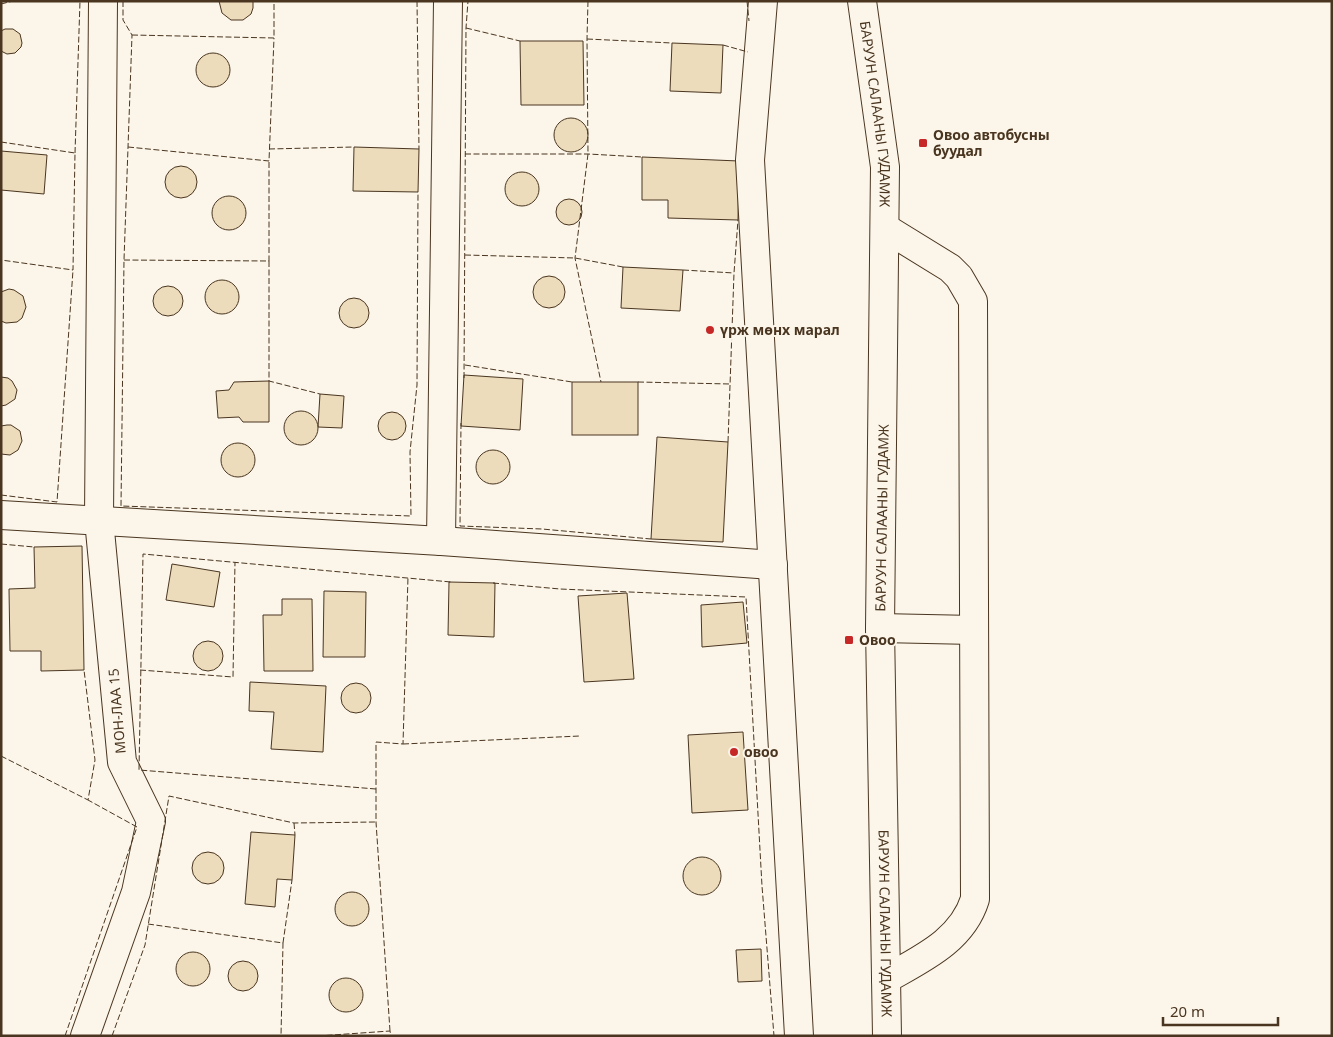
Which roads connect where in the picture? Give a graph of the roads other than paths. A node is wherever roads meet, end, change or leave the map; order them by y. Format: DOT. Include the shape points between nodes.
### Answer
graph roads {
  1 [pos="103,1"];
  2 [pos="448,1"];
  3 [pos="763,1"];
  4 [pos="862,1"];
  5 [pos="885,228"];
  6 [pos="1,515"];
  7 [pos="99,520"];
  8 [pos="441,541"];
  9 [pos="773,565"];
  10 [pos="880,628"];
  11 [pos="974,630"];
  12 [pos="886,979"];
  13 [pos="85,1036"];
  14 [pos="799,1036"];
  15 [pos="887,1036"];
  1 -- 7 [label="street, МОН-ЛАА 15"];
  2 -- 8 [label="street"];
  3 -- 9 [label="street" via="750,160"];
  4 -- 5 [label="street, БАРУУН САЛААНЫ ГУДАМЖ" via="886,168"];
  5 -- 10 [label="street, БАРУУН САЛААНЫ ГУДАМЖ"];
  5 -- 11 [label="street" via="950,268 959,276 973,301"];
  6 -- 7 [label="street"];
  7 -- 8 [label="street"];
  7 -- 13 [label="street, МОН-ЛАА 15" via="122,762 151,821 136,892"];
  8 -- 9 [label="street"];
  9 -- 14 [label="street"];
  10 -- 11 [label="street"];
  10 -- 12 [label="street, БАРУУН САЛААНЫ ГУДАМЖ"];
  11 -- 12 [label="street" via="975,900 969,917 939,948"];
  12 -- 15 [label="street, БАРУУН САЛААНЫ ГУДАМЖ"];
}
